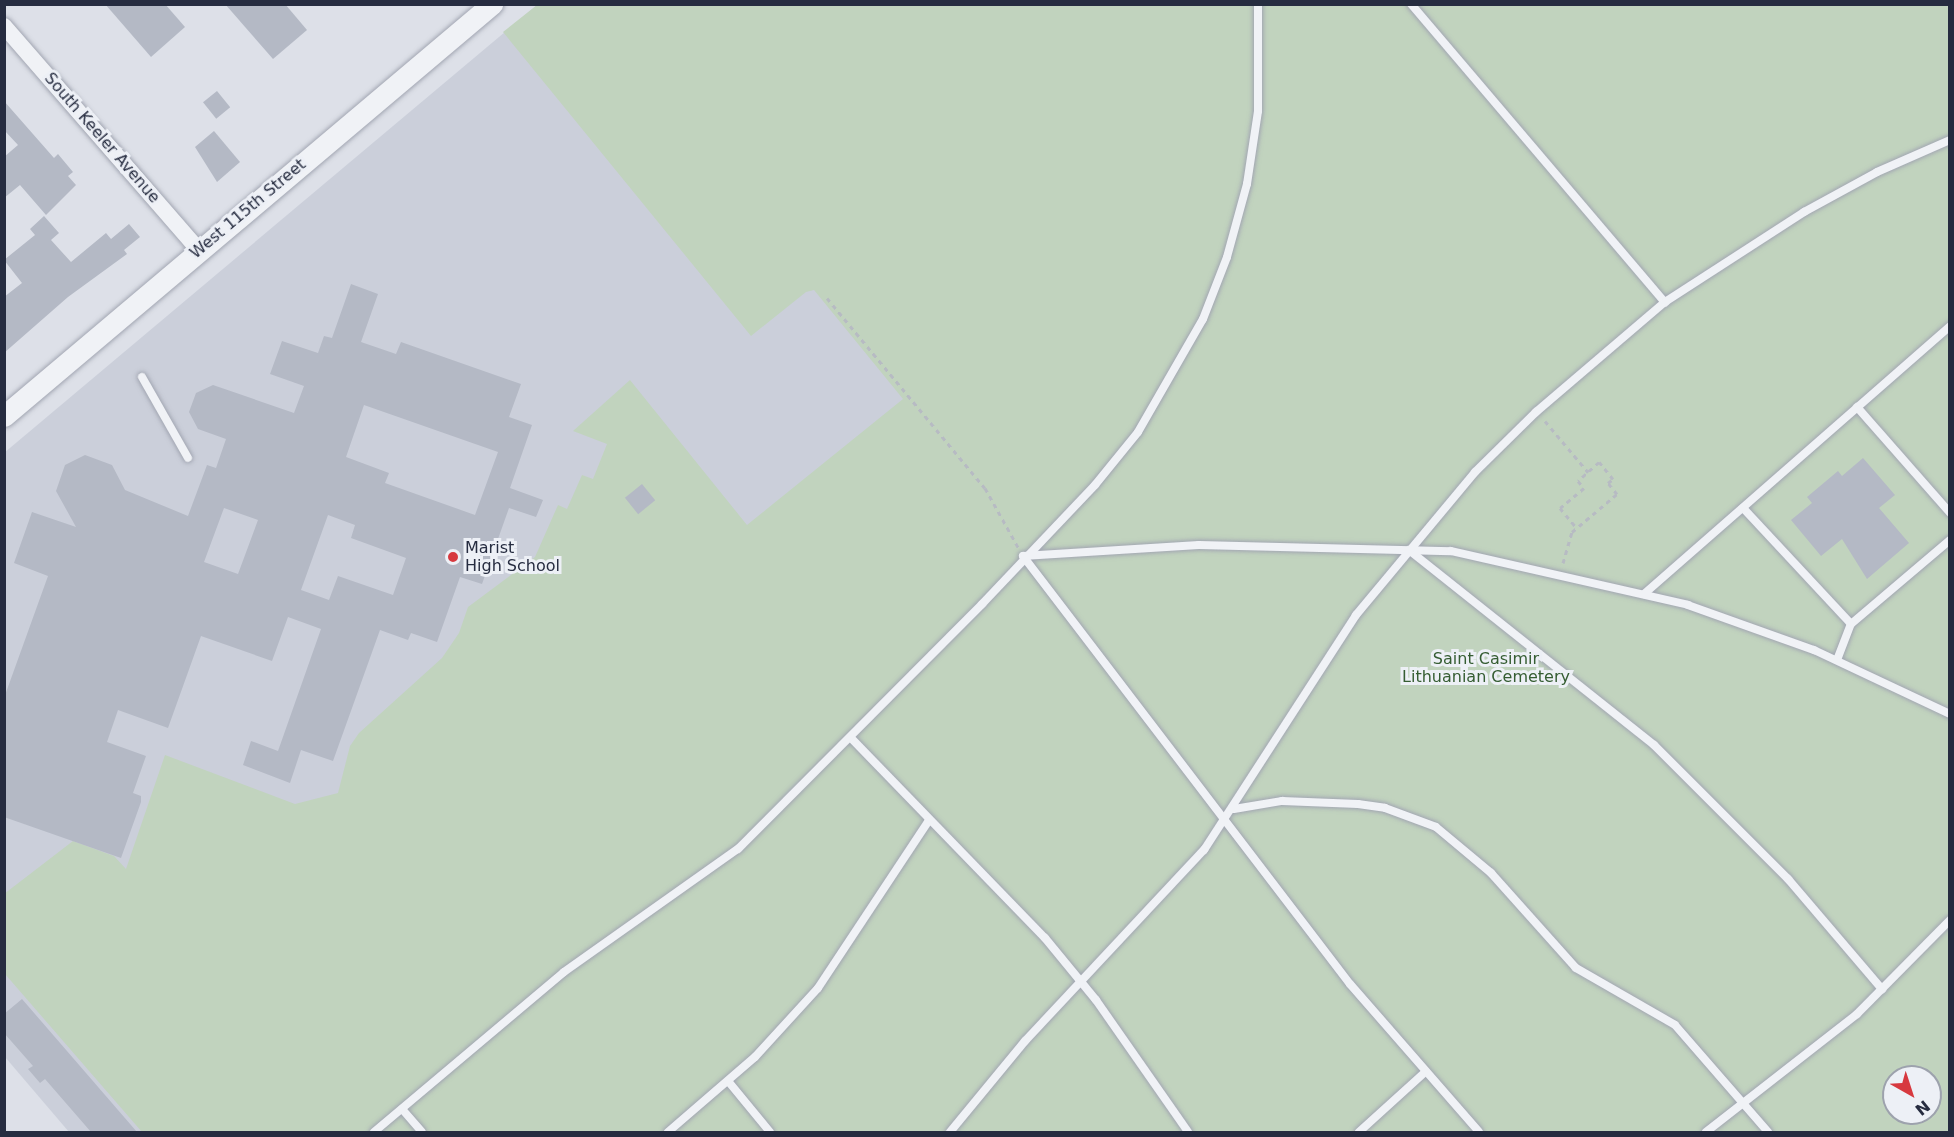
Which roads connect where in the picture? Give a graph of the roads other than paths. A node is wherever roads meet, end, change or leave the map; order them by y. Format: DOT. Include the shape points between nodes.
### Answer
graph roads {
  1 [pos="492,4"];
  2 [pos="1258,4"];
  3 [pos="1411,4"];
  4 [pos="4,26"];
  5 [pos="1950,140"];
  6 [pos="199,250"];
  7 [pos="1665,302"];
  8 [pos="1950,326"];
  9 [pos="142,377"];
  10 [pos="1857,407"];
  11 [pos="4,416"];
  12 [pos="188,458"];
  13 [pos="1743,508"];
  14 [pos="1950,513"];
  15 [pos="1950,540"];
  16 [pos="1409,550"];
  17 [pos="1023,556"];
  18 [pos="1644,594"];
  19 [pos="1851,624"];
  20 [pos="1837,660"];
  21 [pos="1950,714"];
  22 [pos="852,739"];
  23 [pos="1234,809"];
  24 [pos="929,820"];
  25 [pos="1226,820"];
  26 [pos="1950,920"];
  27 [pos="1081,981"];
  28 [pos="1882,989"];
  29 [pos="1424,1072"];
  30 [pos="728,1081"];
  31 [pos="1741,1101"];
  32 [pos="402,1109"];
  33 [pos="374,1132"];
  34 [pos="422,1132"];
  35 [pos="668,1132"];
  36 [pos="770,1132"];
  37 [pos="950,1132"];
  38 [pos="1188,1132"];
  39 [pos="1359,1132"];
  40 [pos="1479,1132"];
  41 [pos="1706,1132"];
  42 [pos="1768,1132"];
  1 -- 6 [label="street, West 115th Street"];
  2 -- 17 [label="lane" via="1258,111 1248,184 1203,319 1138,432 1088,493"];
  3 -- 7 [label="lane"];
  4 -- 6 [label="street, South Keeler Avenue"];
  5 -- 7 [label="lane" via="1876,172 1804,212"];
  6 -- 11 [label="street, West 115th Street"];
  7 -- 16 [label="lane" via="1536,412 1475,472"];
  8 -- 10 [label="lane"];
  9 -- 12 [label="lane"];
  10 -- 13 [label="lane"];
  10 -- 14 [label="lane"];
  13 -- 18 [label="lane"];
  13 -- 19 [label="lane"];
  15 -- 19 [label="lane"];
  16 -- 17 [label="lane" via="1199,546"];
  16 -- 18 [label="lane" via="1451,551"];
  16 -- 23 [label="lane" via="1356,615 1305,689"];
  16 -- 28 [label="lane" via="1654,745 1788,879"];
  17 -- 22 [label="lane"];
  17 -- 25 [label="lane"];
  18 -- 20 [label="lane"];
  19 -- 20 [label="lane"];
  20 -- 21 [label="lane"];
  22 -- 24 [label="lane"];
  22 -- 32 [label="lane" via="705,877 564,972"];
  23 -- 25 [label="lane"];
  23 -- 31 [label="lane" via="1282,801 1358,804 1385,808 1436,827 1491,873 1576,968 1675,1025"];
  24 -- 27 [label="lane"];
  24 -- 30 [label="lane" via="818,988"];
  25 -- 27 [label="lane" via="1204,850"];
  25 -- 29 [label="lane"];
  26 -- 28 [label="lane"];
  27 -- 37 [label="lane"];
  27 -- 38 [label="lane"];
  28 -- 31 [label="lane" via="1811,1051"];
  29 -- 39 [label="lane"];
  29 -- 40 [label="lane"];
  30 -- 35 [label="lane"];
  30 -- 36 [label="lane"];
  31 -- 41 [label="lane"];
  31 -- 42 [label="lane"];
  32 -- 33 [label="lane"];
  32 -- 34 [label="lane"];
}
